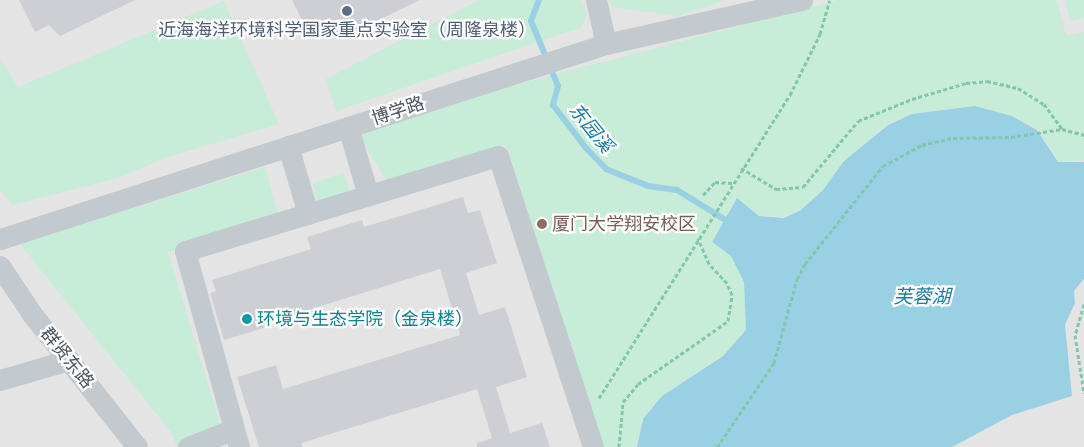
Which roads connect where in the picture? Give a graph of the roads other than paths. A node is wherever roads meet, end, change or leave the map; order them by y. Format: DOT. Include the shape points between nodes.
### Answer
graph roads {
  1 [pos="596,0"];
  2 [pos="802,0"];
  3 [pos="606,44"];
  4 [pos="348,127"];
  5 [pos="288,146"];
  6 [pos="368,195"];
  7 [pos="308,214"];
  8 [pos="0,239"];
  9 [pos="0,266"];
  10 [pos="69,360"];
  11 [pos="0,380"];
  12 [pos="236,438"];
  13 [pos="137,447"];
  14 [pos="188,447"];
  15 [pos="593,447"];
  1 -- 3 [label="street"];
  2 -- 3 [label="street, 博学路"];
  3 -- 4 [label="street, 博学路"];
  4 -- 5 [label="street, 博学路"];
  4 -- 6 [label="street"];
  5 -- 7 [label="street"];
  5 -- 8 [label="street, 博学路"];
  6 -- 7 [label="street"];
  6 -- 15 [label="street" via="498,156"];
  7 -- 12 [label="street" via="185,251"];
  9 -- 10 [label="street, 群贤东路"];
  10 -- 11 [label="street"];
  10 -- 13 [label="street, 群贤东路"];
  12 -- 14 [label="street"];
}
